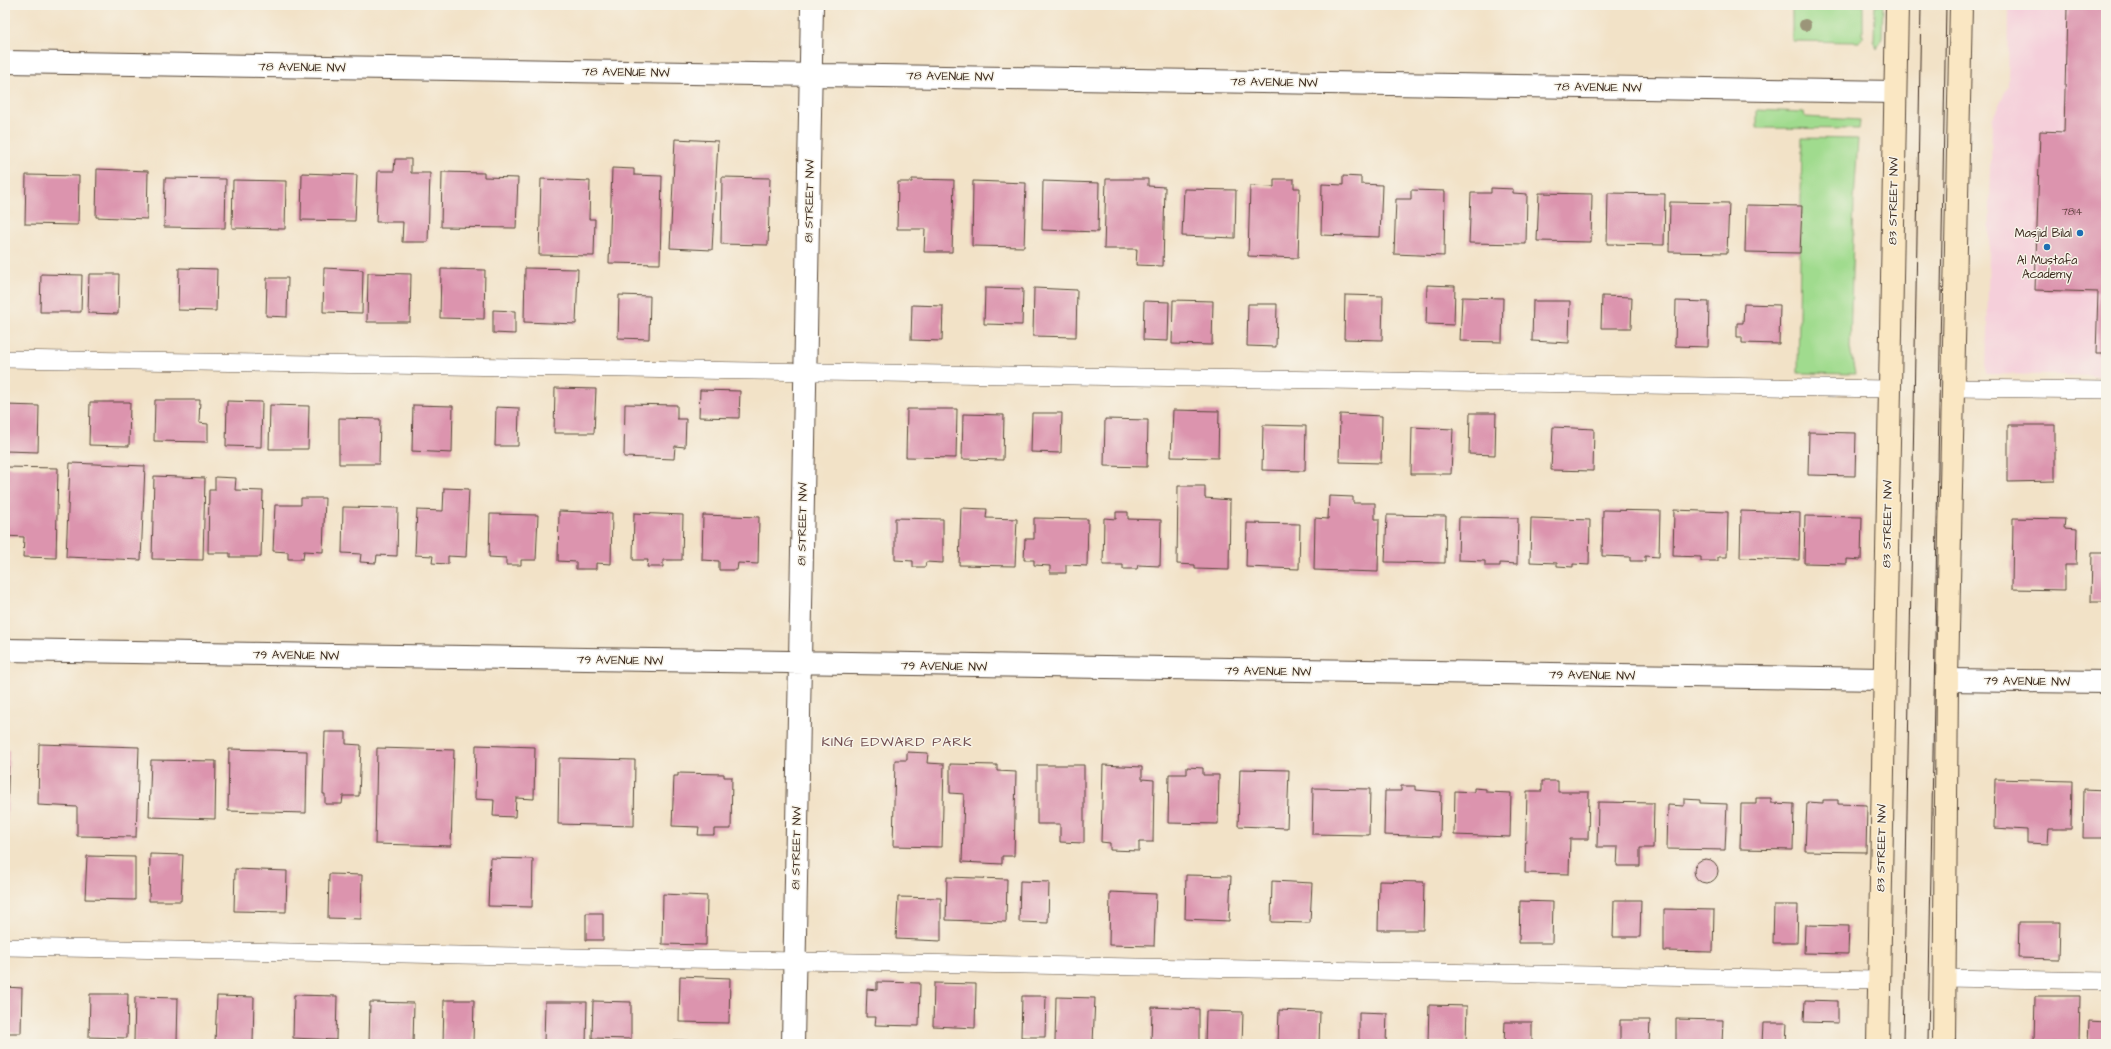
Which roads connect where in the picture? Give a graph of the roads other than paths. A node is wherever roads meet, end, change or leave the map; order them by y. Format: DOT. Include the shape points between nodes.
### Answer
graph roads {
  1 [pos="812,5"];
  2 [pos="1897,5"];
  3 [pos="1961,5"];
  4 [pos="5,62"];
  5 [pos="811,74"];
  6 [pos="1895,92"];
  7 [pos="5,360"];
  8 [pos="806,372"];
  9 [pos="1890,388"];
  10 [pos="1954,388"];
  11 [pos="2106,390"];
  12 [pos="5,650"];
  13 [pos="799,663"];
  14 [pos="1883,679"];
  15 [pos="1947,680"];
  16 [pos="2106,682"];
  17 [pos="5,947"];
  18 [pos="795,961"];
  19 [pos="1944,978"];
  20 [pos="1879,980"];
  21 [pos="2106,981"];
  22 [pos="793,1044"];
  23 [pos="1878,1044"];
  24 [pos="1944,1044"];
  1 -- 5 [label="street, 81 STREET NW"];
  2 -- 6 [label="main road, 83 STREET NW"];
  3 -- 10 [label="main road"];
  4 -- 5 [label="street, 78 AVENUE NW"];
  5 -- 6 [label="street, 78 AVENUE NW"];
  5 -- 8 [label="street, 81 STREET NW"];
  6 -- 9 [label="main road, 83 STREET NW"];
  7 -- 8 [label="lane"];
  8 -- 9 [label="lane"];
  8 -- 13 [label="street, 81 STREET NW"];
  9 -- 14 [label="main road, 83 STREET NW"];
  10 -- 11 [label="lane"];
  10 -- 15 [label="main road"];
  12 -- 13 [label="street, 79 AVENUE NW"];
  13 -- 14 [label="street, 79 AVENUE NW"];
  13 -- 18 [label="street, 81 STREET NW"];
  14 -- 20 [label="main road, 83 STREET NW"];
  15 -- 16 [label="street, 79 AVENUE NW"];
  15 -- 19 [label="main road"];
  17 -- 18 [label="lane"];
  18 -- 20 [label="lane"];
  18 -- 22 [label="street, 81 STREET NW"];
  19 -- 21 [label="lane"];
  19 -- 24 [label="main road"];
  20 -- 23 [label="main road, 83 STREET NW"];
}
